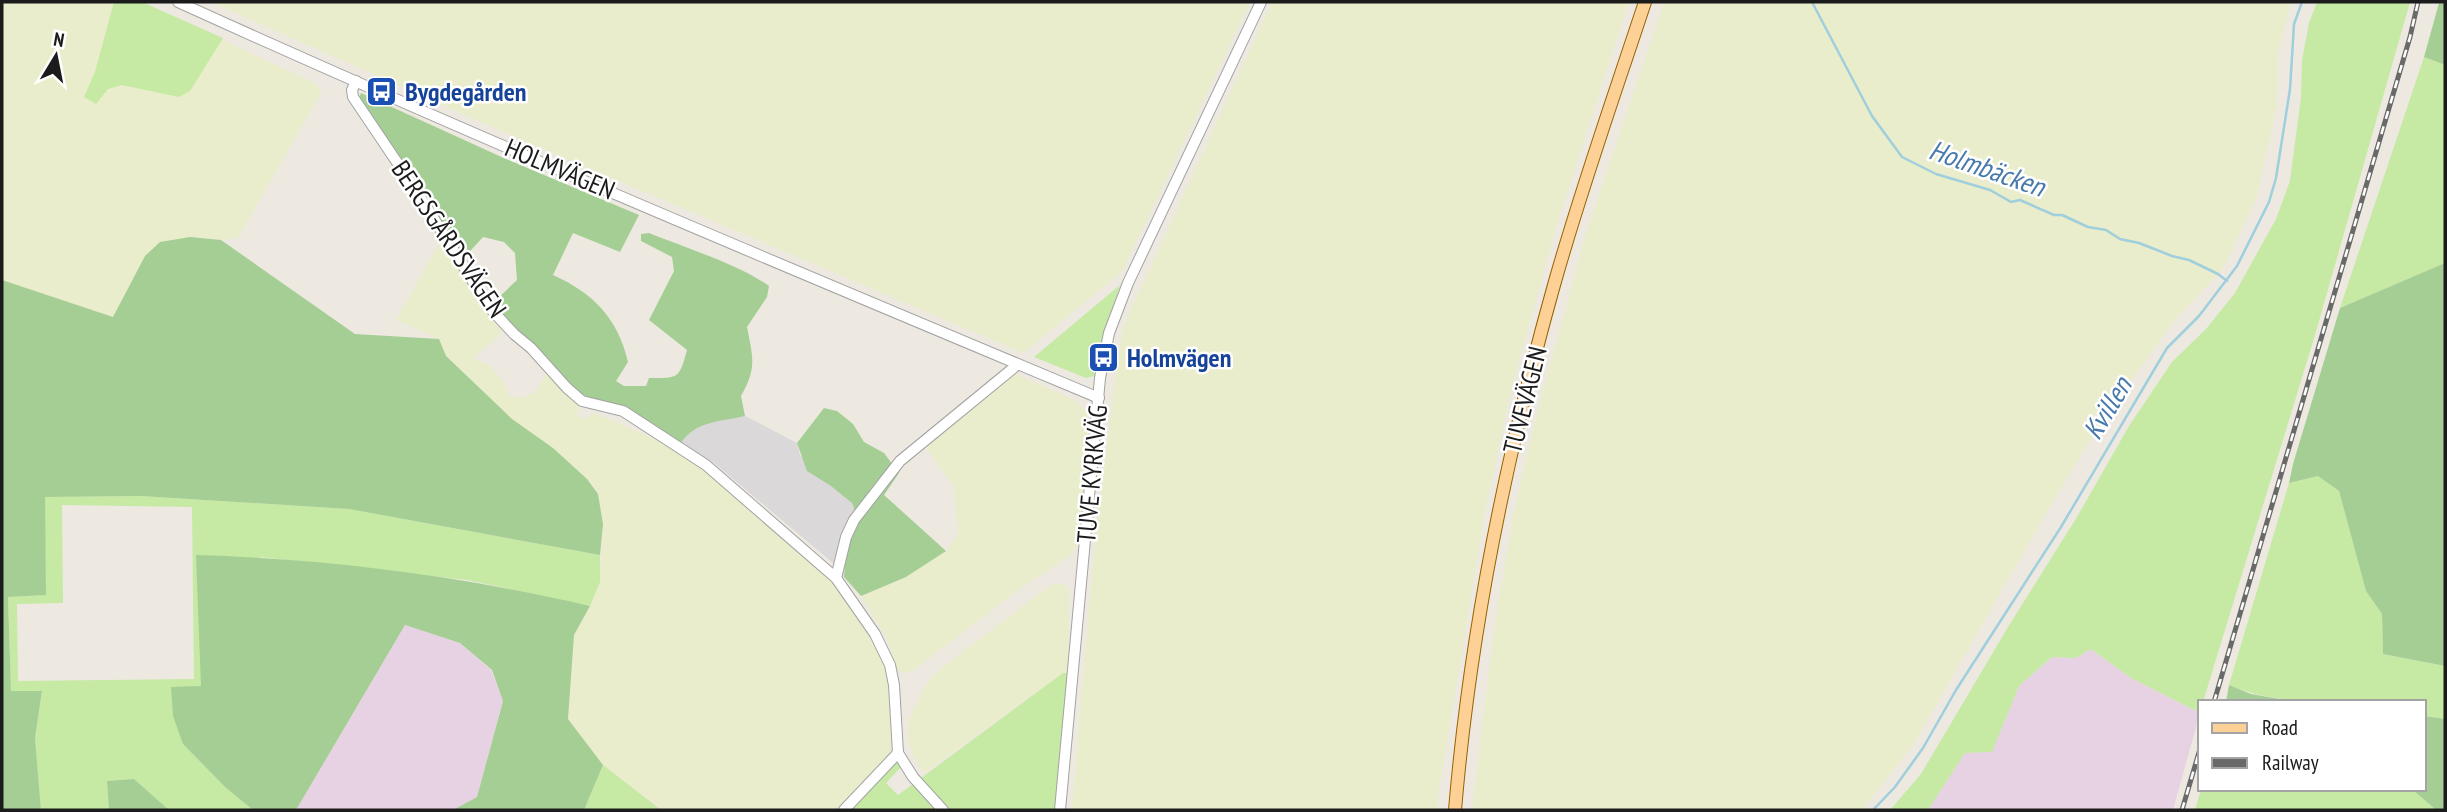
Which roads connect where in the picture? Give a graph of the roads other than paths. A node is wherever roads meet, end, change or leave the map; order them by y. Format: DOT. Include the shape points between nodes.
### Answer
graph roads {
  1 [pos="178,2"];
  2 [pos="1261,2"];
  3 [pos="1645,2"];
  4 [pos="356,81"];
  5 [pos="1017,365"];
  6 [pos="1099,398"];
  7 [pos="836,578"];
  8 [pos="898,753"];
  9 [pos="844,810"];
  10 [pos="943,810"];
  11 [pos="1060,810"];
  12 [pos="1455,810"];
  1 -- 4 [label="street, HOLMVÄGEN"];
  2 -- 6 [label="street, TUVE KYRKVÄG" via="1123,295 1109,333"];
  3 -- 12 [label="main road, TUVEVÄGEN" via="1566,245 1519,424 1477,635"];
  4 -- 5 [label="street, HOLMVÄGEN"];
  4 -- 7 [label="street, BERGSGÅRDSVÄGEN" via="353,97 479,293 514,334 582,401 623,411 706,465"];
  5 -- 6 [label="street, HOLMVÄGEN"];
  5 -- 7 [label="street" via="900,461 854,520"];
  6 -- 11 [label="street, TUVE KYRKVÄG"];
  7 -- 8 [label="street, BERGSGÅRDSVÄGEN" via="875,634 890,665"];
  8 -- 9 [label="street"];
  8 -- 10 [label="street"];
}
